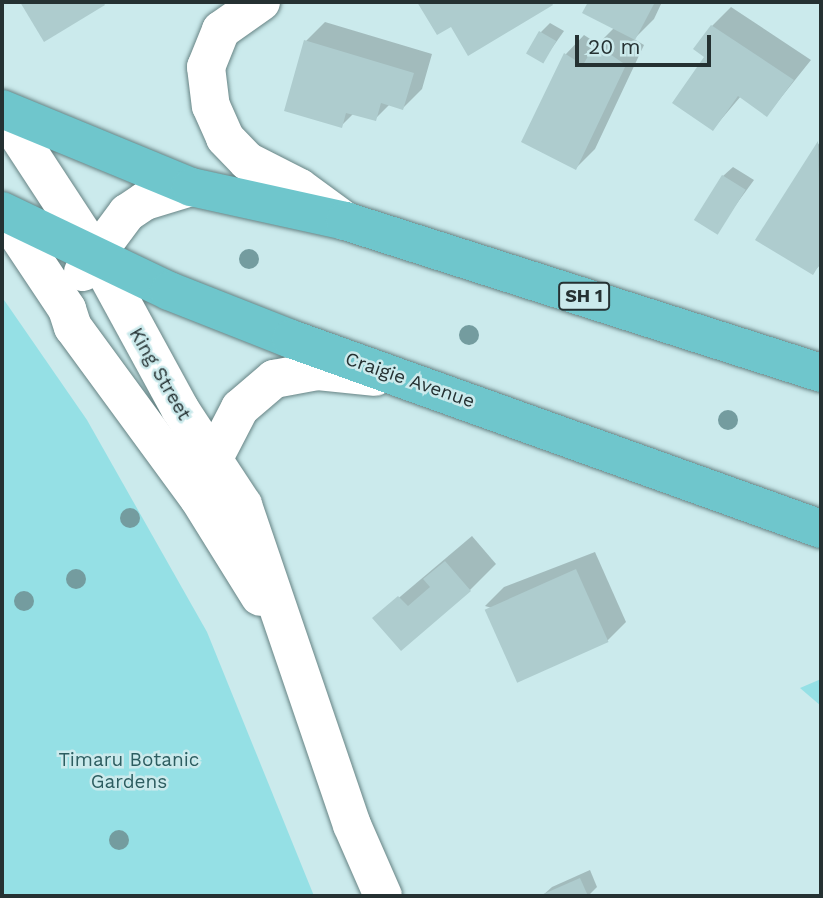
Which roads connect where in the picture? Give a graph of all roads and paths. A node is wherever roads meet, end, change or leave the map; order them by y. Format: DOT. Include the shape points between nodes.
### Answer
graph roads {
  1 [pos="261,2"];
  2 [pos="2,110"];
  3 [pos="191,187"];
  4 [pos="3,214"];
  5 [pos="345,221"];
  6 [pos="95,253"];
  7 [pos="67,309"];
  8 [pos="821,373"];
  9 [pos="414,382"];
  10 [pos="212,462"];
  11 [pos="821,529"];
  12 [pos="293,649"];
  13 [pos="383,896"];
  1 -- 5 [label="main road" via="221,30 206,67 211,106 225,138 247,161 300,188"];
  2 -- 3 [label="highway, SH 1"];
  2 -- 6 [label="main road, King Street"];
  3 -- 5 [label="highway, SH 1"];
  3 -- 6 [label="main road" via="145,201 127,213"];
  4 -- 6 [label="highway, Craigie Avenue"];
  4 -- 7 [label="main road, King Street"];
  5 -- 8 [label="highway, SH 1"];
  6 -- 7 [label="main road"];
  6 -- 9 [label="highway, Craigie Avenue" via="169,291"];
  6 -- 10 [label="main road, King Street"];
  7 -- 12 [label="main road, King Street" via="73,327 199,499"];
  9 -- 10 [label="main road" via="317,371 274,379 240,408"];
  9 -- 11 [label="highway, Craigie Avenue"];
  10 -- 12 [label="main road, King Street" via="243,505"];
  12 -- 13 [label="main road, King Street" via="352,825"];
}
